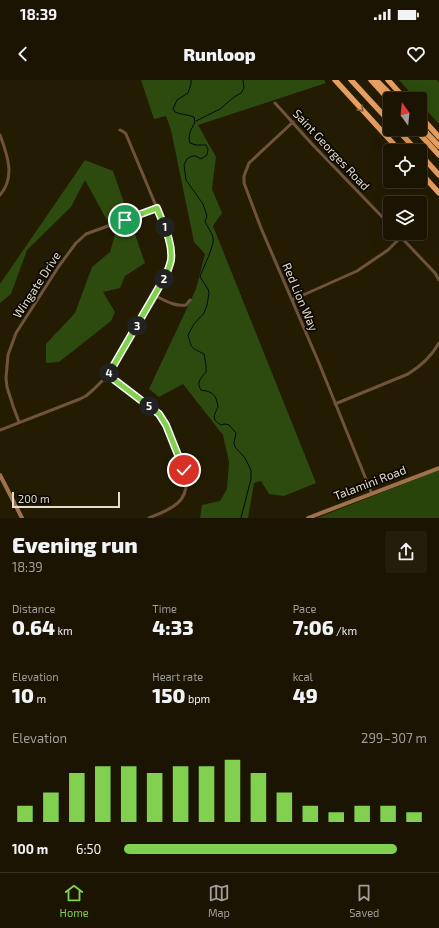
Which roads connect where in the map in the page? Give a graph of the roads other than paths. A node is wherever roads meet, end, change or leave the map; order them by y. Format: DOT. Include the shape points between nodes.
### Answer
graph roads {
  1 [pos="334,80"];
  2 [pos="352,80"];
  3 [pos="370,80"];
  4 [pos="376,80"];
  5 [pos="388,80"];
  6 [pos="388,92"];
  7 [pos="399,92"];
  8 [pos="383,94"];
  9 [pos="275,103"];
  10 [pos="383,114"];
  11 [pos="293,122"];
  12 [pos="427,124"];
  13 [pos="120,130"];
  14 [pos="427,133"];
  15 [pos="0,134"];
  16 [pos="403,136"];
  17 [pos="421,136"];
  18 [pos="439,137"];
  19 [pos="393,144"];
  20 [pos="411,144"];
  21 [pos="439,146"];
  22 [pos="439,155"];
  23 [pos="427,162"];
  24 [pos="439,175"];
  25 [pos="427,180"];
  26 [pos="439,193"];
  27 [pos="0,195"];
  28 [pos="157,208"];
  29 [pos="383,218"];
  30 [pos="399,240"];
  31 [pos="405,240"];
  32 [pos="439,280"];
  33 [pos="154,295"];
  34 [pos="190,300"];
  35 [pos="292,300"];
  36 [pos="439,343"];
  37 [pos="108,375"];
  38 [pos="335,404"];
  39 [pos="19,422"];
  40 [pos="0,430"];
  41 [pos="439,468"];
  42 [pos="0,475"];
  43 [pos="372,494"];
  44 [pos="22,518"];
  45 [pos="149,518"];
  46 [pos="308,518"];
  1 -- 19 [label="highway, one-way"];
  2 -- 10 [label="highway"];
  3 -- 8 [label="highway"];
  4 -- 6 [label="highway"];
  5 -- 7 [label="highway"];
  9 -- 11 [label="street, Saint Georges Road"];
  11 -- 29 [label="street, Saint Georges Road"];
  11 -- 35 [label="street, Red Lion Way" via="249,163 244,176 244,183 261,228"];
  12 -- 18 [label="highway"];
  13 -- 28 [label="street" via="126,134"];
  14 -- 21 [label="highway"];
  15 -- 27 [label="street" via="9,170 8,182"];
  16 -- 20 [label="highway"];
  17 -- 22 [label="highway"];
  23 -- 24 [label="highway"];
  25 -- 26 [label="highway"];
  28 -- 33 [label="street" via="166,230 171,261"];
  28 -- 39 [label="street, Wingate Drive" via="80,238 46,286 16,333 8,354 7,387"];
  30 -- 35 [label="street" via="357,271"];
  31 -- 32 [label="street"];
  33 -- 34 [label="street" via="180,306 186,305"];
  33 -- 37 [label="street"];
  35 -- 38 [label="street, Red Lion Way"];
  36 -- 38 [label="street" via="429,358 408,374"];
  37 -- 39 [label="street" via="86,396"];
  37 -- 45 [label="street" via="159,414 184,470 187,484 177,505"];
  38 -- 43 [label="street, Red Lion Way"];
  39 -- 40 [label="street"];
  41 -- 43 [label="street, Talamini Road"];
  42 -- 44 [label="street"];
  43 -- 46 [label="street, Talamini Road"];
}
